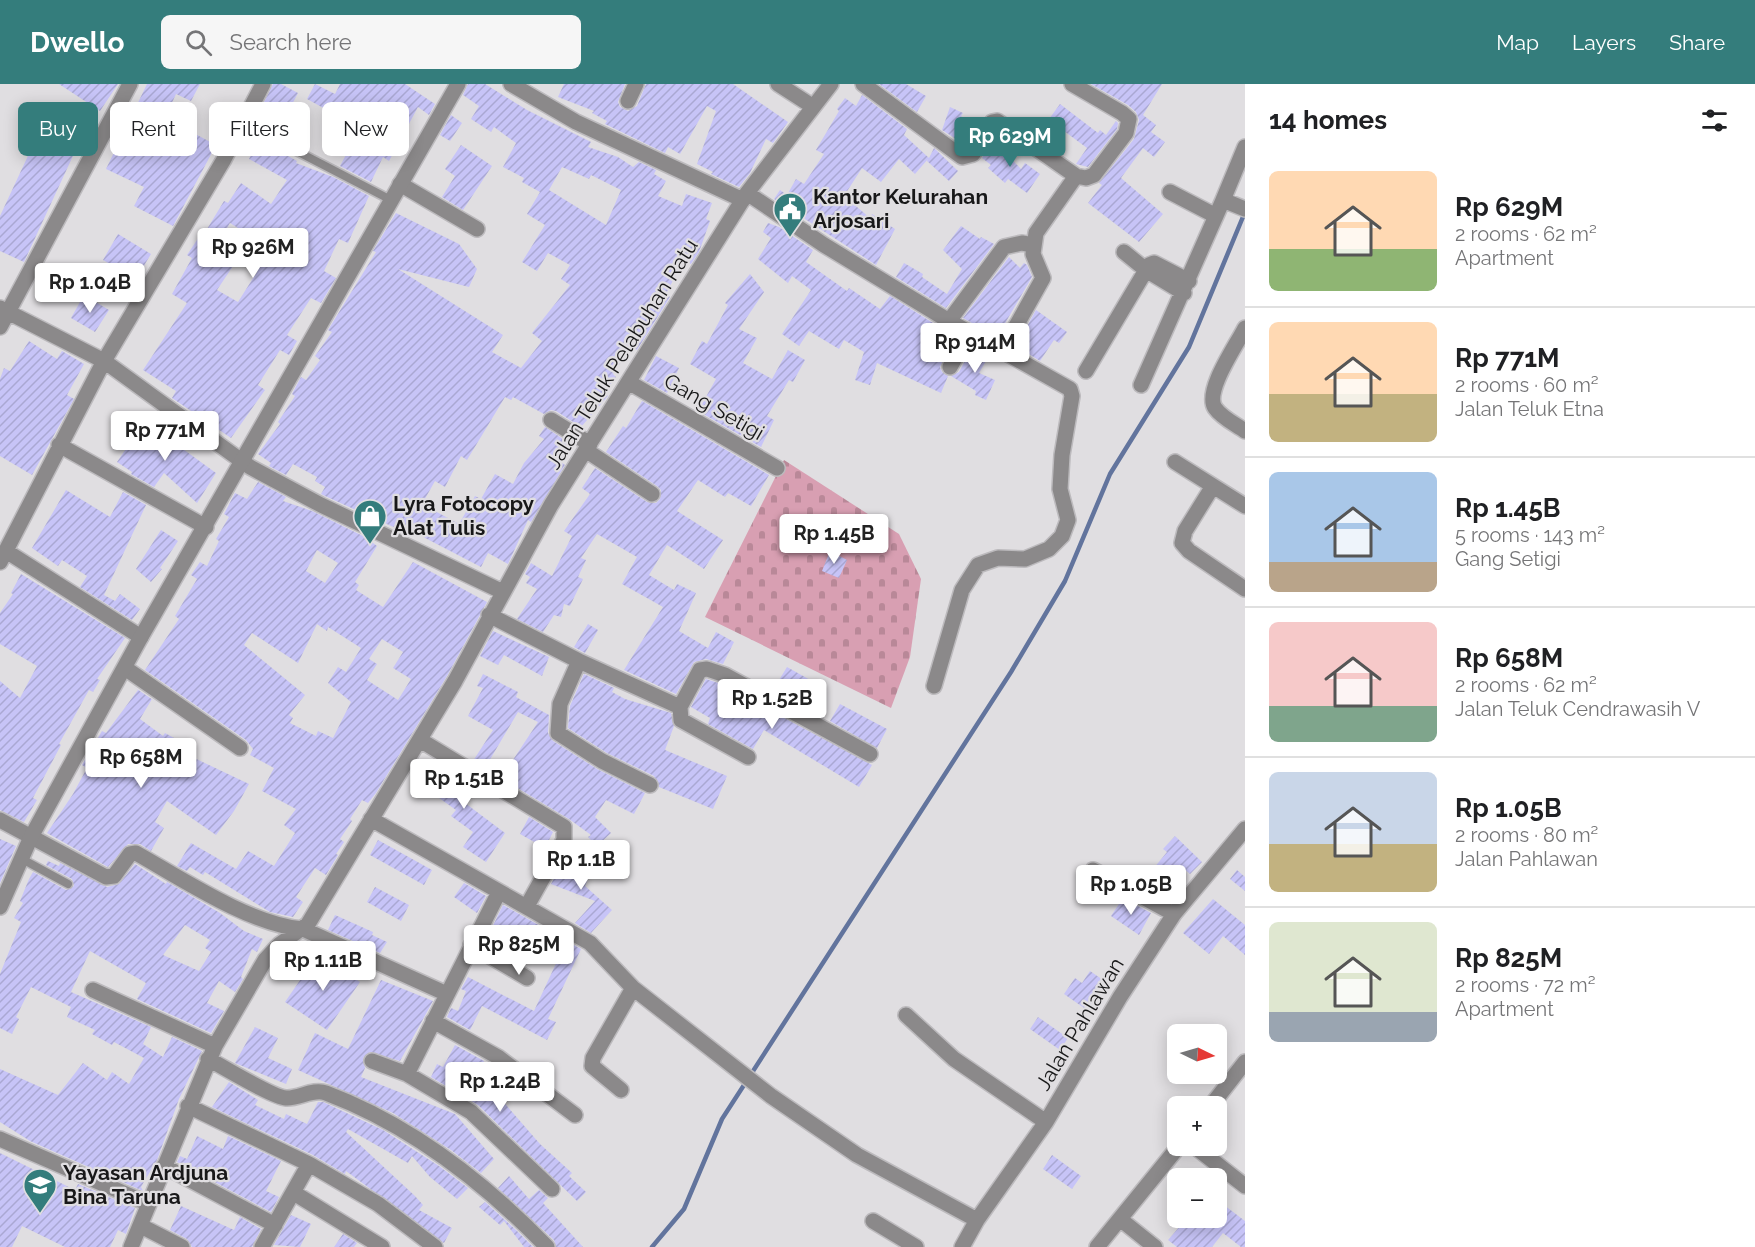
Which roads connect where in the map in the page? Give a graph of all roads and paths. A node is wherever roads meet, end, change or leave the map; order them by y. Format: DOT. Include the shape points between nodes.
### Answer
graph roads {
  1 [pos="130,84"];
  2 [pos="263,84"];
  3 [pos="458,84"];
  4 [pos="511,84"];
  5 [pos="636,84"];
  6 [pos="778,84"];
  7 [pos="831,84"];
  8 [pos="863,84"];
  9 [pos="1072,84"];
  10 [pos="628,101"];
  11 [pos="812,106"];
  12 [pos="1245,147"];
  13 [pos="305,156"];
  14 [pos="1076,176"];
  15 [pos="400,184"];
  16 [pos="1170,192"];
  17 [pos="745,197"];
  18 [pos="391,200"];
  19 [pos="1223,200"];
  20 [pos="1242,208"];
  21 [pos="1216,216"];
  22 [pos="477,229"];
  23 [pos="1033,245"];
  24 [pos="1124,252"];
  25 [pos="1146,270"];
  26 [pos="1186,287"];
  27 [pos="4,310"];
  28 [pos="949,321"];
  29 [pos="0,327"];
  30 [pos="1245,328"];
  31 [pos="969,333"];
  32 [pos="1002,351"];
  33 [pos="104,361"];
  34 [pos="950,367"];
  35 [pos="1086,371"];
  36 [pos="630,382"];
  37 [pos="1141,385"];
  38 [pos="551,420"];
  39 [pos="1245,431"];
  40 [pos="59,445"];
  41 [pos="589,447"];
  42 [pos="242,462"];
  43 [pos="1175,462"];
  44 [pos="777,468"];
  45 [pos="1213,486"];
  46 [pos="652,494"];
  47 [pos="1245,506"];
  48 [pos="206,527"];
  49 [pos="3,557"];
  50 [pos="1245,590"];
  51 [pos="503,592"];
  52 [pos="489,615"];
  53 [pos="141,637"];
  54 [pos="579,661"];
  55 [pos="125,668"];
  56 [pos="934,686"];
  57 [pos="680,707"];
  58 [pos="420,740"];
  59 [pos="240,748"];
  60 [pos="870,754"];
  61 [pos="748,757"];
  62 [pos="650,785"];
  63 [pos="371,819"];
  64 [pos="0,820"];
  65 [pos="1245,829"];
  66 [pos="31,837"];
  67 [pos="22,859"];
  68 [pos="1093,870"];
  69 [pos="68,884"];
  70 [pos="499,892"];
  71 [pos="527,906"];
  72 [pos="0,907"];
  73 [pos="1174,914"];
  74 [pos="303,929"];
  75 [pos="471,945"];
  76 [pos="527,978"];
  77 [pos="633,988"];
  78 [pos="93,990"];
  79 [pos="447,994"];
  80 [pos="906,1015"];
  81 [pos="433,1021"];
  82 [pos="212,1052"];
  83 [pos="372,1061"];
  84 [pos="1245,1062"];
  85 [pos="407,1074"];
  86 [pos="621,1090"];
  87 [pos="1219,1096"];
  88 [pos="188,1106"];
  89 [pos="575,1114"];
  90 [pos="1046,1122"];
  91 [pos="0,1139"];
  92 [pos="1171,1156"];
  93 [pos="1207,1156"];
  94 [pos="309,1164"];
  95 [pos="164,1166"];
  96 [pos="1245,1186"];
  97 [pos="552,1190"];
  98 [pos="294,1193"];
  99 [pos="149,1204"];
  100 [pos="977,1220"];
  101 [pos="1120,1220"];
  102 [pos="873,1221"];
  103 [pos="275,1225"];
  104 [pos="141,1226"];
  105 [pos="131,1247"];
  106 [pos="182,1247"];
  107 [pos="262,1247"];
  108 [pos="382,1247"];
  109 [pos="435,1247"];
  110 [pos="547,1247"];
  111 [pos="916,1247"];
  112 [pos="962,1247"];
  113 [pos="1097,1247"];
  114 [pos="1155,1247"];
  1 -- 27 [label="street"];
  2 -- 33 [label="street" via="223,161"];
  3 -- 15 [label="street"];
  4 -- 17 [label="street" via="576,122"];
  5 -- 10 [label="street"];
  6 -- 11 [label="street"];
  7 -- 11 [label="street, Jalan Teluk Pelabuhan Ratu"];
  8 -- 14 [label="street" via="962,157 973,153 992,122 997,121"];
  9 -- 14 [label="street" via="1122,113 1129,123 1126,133 1093,176"];
  11 -- 17 [label="street, Jalan Teluk Pelabuhan Ratu"];
  12 -- 19 [label="street"];
  13 -- 18 [label="lane"];
  14 -- 23 [label="street" via="1036,233"];
  15 -- 18 [label="street"];
  15 -- 22 [label="street"];
  16 -- 21 [label="street"];
  17 -- 28 [label="street"];
  17 -- 36 [label="street, Jalan Teluk Pelabuhan Ratu"];
  18 -- 42 [label="street"];
  19 -- 20 [label="street"];
  19 -- 21 [label="street"];
  21 -- 26 [label="street"];
  23 -- 28 [label="street" via="1004,247"];
  23 -- 32 [label="street" via="1043,278"];
  24 -- 25 [label="street"];
  25 -- 26 [label="street"];
  25 -- 35 [label="street"];
  26 -- 37 [label="street"];
  27 -- 29 [label="street"];
  27 -- 33 [label="street"];
  28 -- 31 [label="street"];
  30 -- 39 [label="street" via="1212,397 1217,411"];
  31 -- 32 [label="street"];
  31 -- 34 [label="street"];
  32 -- 56 [label="street" via="1070,389 1060,489 1068,520 1062,536 1049,549 1024,559 998,558 978,565 962,590"];
  33 -- 40 [label="street"];
  33 -- 42 [label="street"];
  36 -- 41 [label="street, Jalan Teluk Pelabuhan Ratu"];
  36 -- 44 [label="street, Gang Setigi"];
  38 -- 41 [label="street"];
  40 -- 48 [label="street"];
  40 -- 49 [label="street"];
  41 -- 46 [label="street"];
  41 -- 51 [label="street, Jalan Teluk Pelabuhan Ratu" via="551,505"];
  42 -- 48 [label="street"];
  42 -- 51 [label="street" via="321,505"];
  43 -- 45 [label="street"];
  45 -- 47 [label="street"];
  45 -- 50 [label="street" via="1185,531 1182,543"];
  48 -- 53 [label="street"];
  49 -- 53 [label="street"];
  51 -- 52 [label="street, Jalan Teluk Pelabuhan Ratu"];
  52 -- 54 [label="street"];
  52 -- 58 [label="street, Jalan Teluk Pelabuhan Ratu"];
  53 -- 55 [label="street"];
  54 -- 57 [label="street"];
  54 -- 62 [label="street" via="560,704 558,733"];
  55 -- 59 [label="street"];
  55 -- 66 [label="street"];
  57 -- 60 [label="street" via="698,673 707,669 735,680"];
  57 -- 61 [label="street" via="682,722"];
  58 -- 63 [label="street, Jalan Teluk Pelabuhan Ratu"];
  58 -- 71 [label="street" via="564,827 564,840"];
  63 -- 70 [label="street"];
  63 -- 74 [label="street, Jalan Teluk Pelabuhan Ratu"];
  64 -- 66 [label="street"];
  65 -- 73 [label="street, Jalan Pahlawan"];
  66 -- 67 [label="street"];
  66 -- 74 [label="street" via="108,877 114,876 130,854 136,853 213,897 267,920"];
  67 -- 69 [label="lane"];
  67 -- 72 [label="street"];
  68 -- 73 [label="street"];
  70 -- 71 [label="street"];
  70 -- 75 [label="street"];
  71 -- 77 [label="street" via="590,943"];
  73 -- 90 [label="street, Jalan Pahlawan" via="1120,996"];
  74 -- 79 [label="street"];
  74 -- 82 [label="street, Jalan Teluk Pelabuhan Ratu" via="265,960"];
  75 -- 76 [label="street"];
  75 -- 79 [label="street"];
  77 -- 86 [label="street" via="592,1066"];
  77 -- 100 [label="street" via="771,1096 857,1155"];
  78 -- 82 [label="street"];
  79 -- 81 [label="street"];
  80 -- 90 [label="street" via="954,1059"];
  81 -- 85 [label="street"];
  81 -- 89 [label="street" via="498,1057"];
  82 -- 88 [label="street, Jalan Teluk Pelabuhan Ratu"];
  82 -- 110 [label="street" via="281,1097 322,1092 388,1123 452,1162 517,1216"];
  83 -- 85 [label="street"];
  84 -- 87 [label="street"];
  85 -- 97 [label="street" via="471,1112"];
  88 -- 94 [label="street"];
  88 -- 95 [label="street, Jalan Teluk Pelabuhan Ratu"];
  90 -- 100 [label="street, Jalan Pahlawan"];
  91 -- 99 [label="street"];
  92 -- 101 [label="street"];
  93 -- 96 [label="street"];
  94 -- 98 [label="street"];
  94 -- 109 [label="street" via="378,1204"];
  95 -- 99 [label="street, Jalan Teluk Pelabuhan Ratu"];
  95 -- 103 [label="street"];
  98 -- 103 [label="street"];
  98 -- 108 [label="street"];
  99 -- 104 [label="street, Jalan Teluk Pelabuhan Ratu"];
  100 -- 112 [label="street, Jalan Pahlawan"];
  101 -- 113 [label="street"];
  101 -- 114 [label="street"];
  102 -- 111 [label="street"];
  103 -- 107 [label="street"];
  104 -- 105 [label="street, Jalan Teluk Pelabuhan Ratu"];
  104 -- 106 [label="street"];
}
